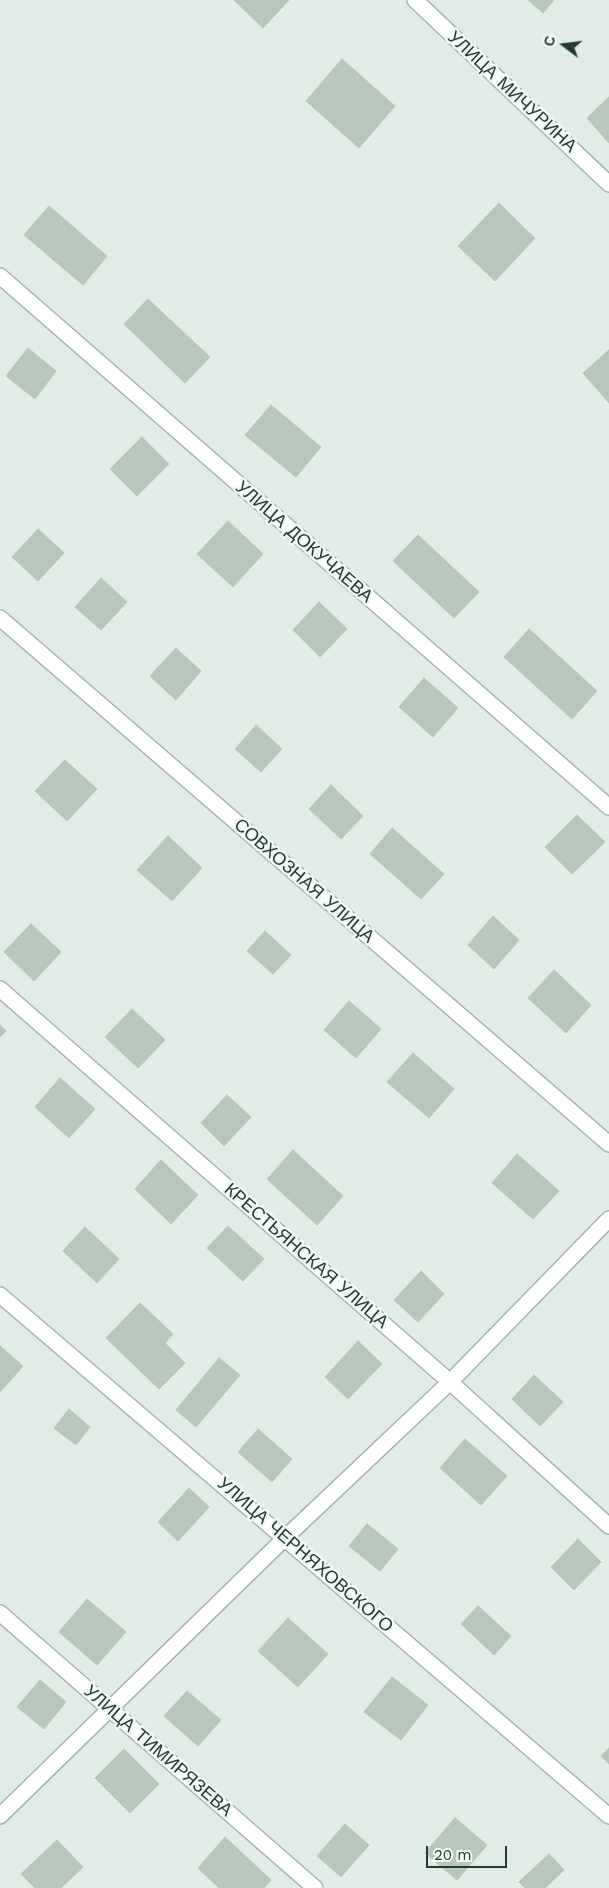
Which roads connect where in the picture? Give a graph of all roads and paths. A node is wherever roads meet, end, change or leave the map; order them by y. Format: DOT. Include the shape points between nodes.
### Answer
graph roads {
  1 [pos="415,0"];
  2 [pos="609,184"];
  3 [pos="0,276"];
  4 [pos="0,618"];
  5 [pos="609,807"];
  6 [pos="0,989"];
  7 [pos="609,1144"];
  8 [pos="609,1219"];
  9 [pos="0,1295"];
  10 [pos="450,1382"];
  11 [pos="609,1526"];
  12 [pos="285,1538"];
  13 [pos="0,1614"];
  14 [pos="110,1710"];
  15 [pos="0,1816"];
  16 [pos="609,1816"];
  17 [pos="315,1888"];
  1 -- 2 [label="street, УЛИЦА МИЧУРИНА"];
  3 -- 5 [label="street, УЛИЦА ДОКУЧАЕВА"];
  4 -- 7 [label="street, СОВХОЗНАЯ УЛИЦА"];
  6 -- 10 [label="street, КРЕСТЬЯНСКАЯ УЛИЦА"];
  8 -- 10 [label="street"];
  9 -- 12 [label="street, УЛИЦА ЧЕРНЯХОВСКОГО"];
  10 -- 11 [label="street, КРЕСТЬЯНСКАЯ УЛИЦА"];
  10 -- 12 [label="street"];
  12 -- 14 [label="street"];
  12 -- 16 [label="street, УЛИЦА ЧЕРНЯХОВСКОГО"];
  13 -- 14 [label="street, УЛИЦА ТИМИРЯЗЕВА"];
  14 -- 15 [label="street"];
  14 -- 17 [label="street, УЛИЦА ТИМИРЯЗЕВА"];
}
